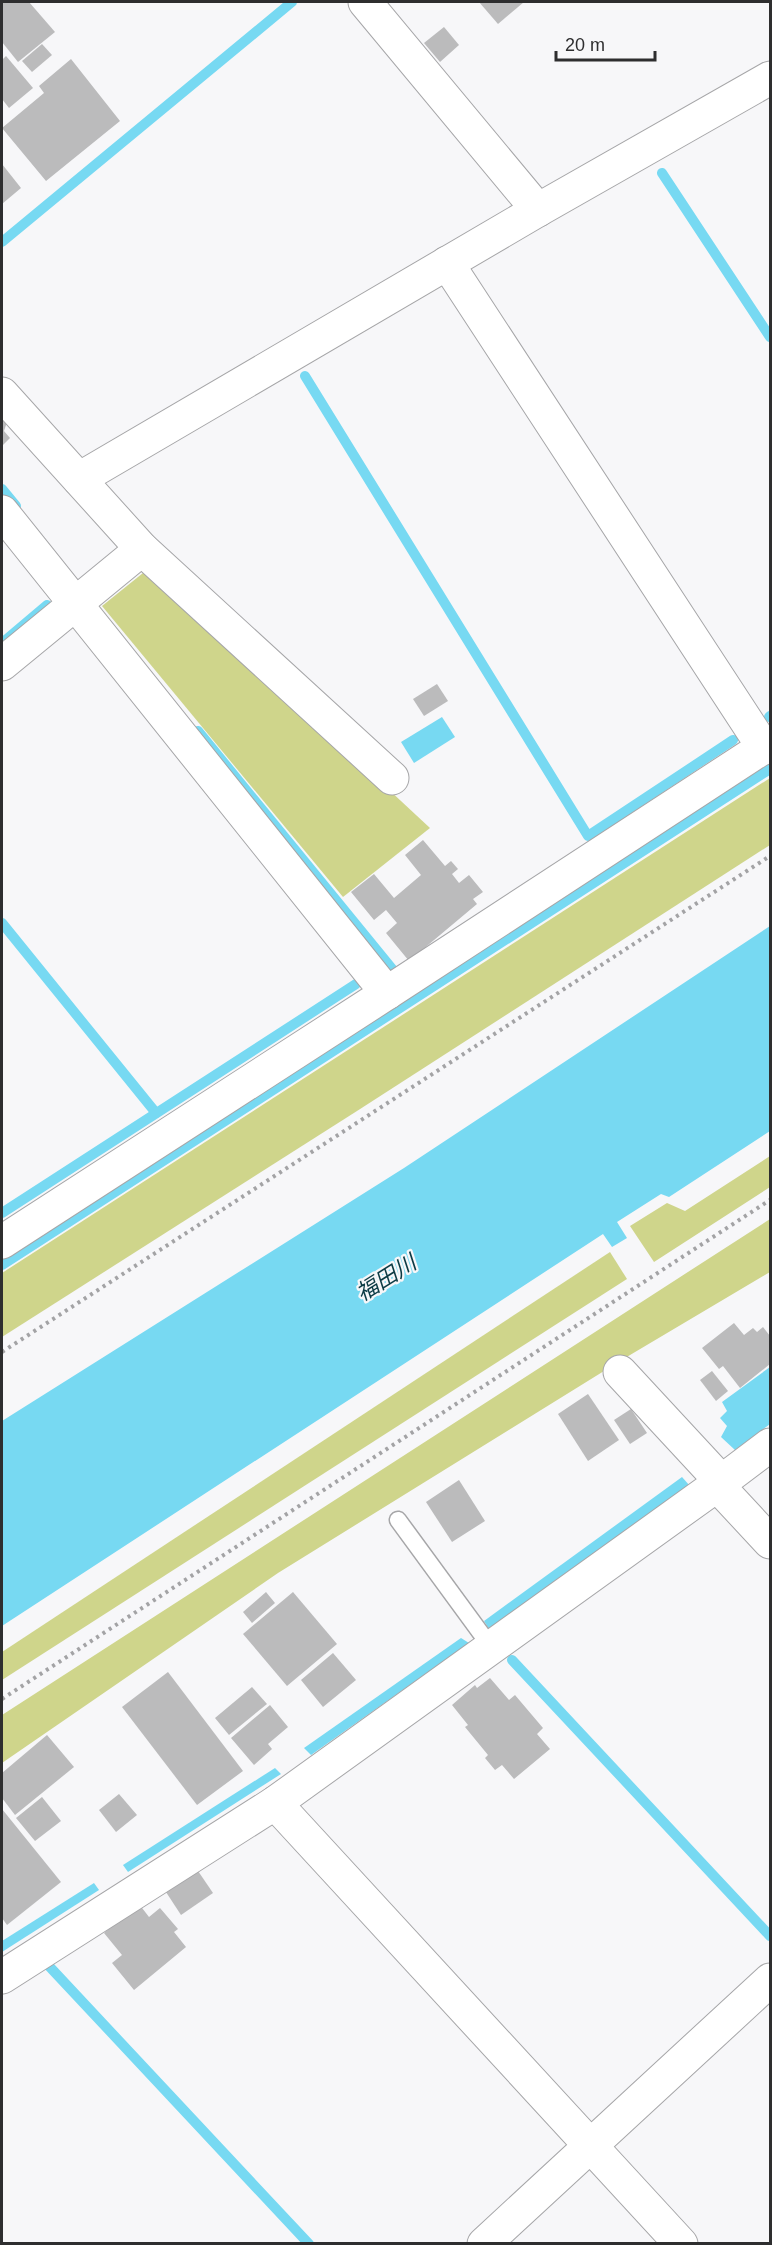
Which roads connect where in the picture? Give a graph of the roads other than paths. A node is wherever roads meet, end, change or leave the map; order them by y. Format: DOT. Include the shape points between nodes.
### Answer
graph roads {
  1 [pos="365,2"];
  2 [pos="771,78"];
  3 [pos="538,210"];
  4 [pos="447,263"];
  5 [pos="2,394"];
  6 [pos="79,479"];
  7 [pos="2,512"];
  8 [pos="142,549"];
  9 [pos="76,603"];
  10 [pos="2,664"];
  11 [pos="767,745"];
  12 [pos="392,778"];
  13 [pos="387,993"];
  14 [pos="2,1242"];
  15 [pos="620,1372"];
  16 [pos="771,1445"];
  17 [pos="719,1483"];
  18 [pos="398,1520"];
  19 [pos="771,1542"];
  20 [pos="490,1647"];
  21 [pos="275,1803"];
  22 [pos="2,1977"];
  23 [pos="771,1980"];
  24 [pos="591,2145"];
  25 [pos="484,2244"];
  26 [pos="681,2244"];
  1 -- 3 [label="street"];
  2 -- 3 [label="street"];
  3 -- 4 [label="street"];
  4 -- 6 [label="street"];
  4 -- 11 [label="street"];
  5 -- 6 [label="street"];
  6 -- 8 [label="street"];
  7 -- 9 [label="street"];
  8 -- 9 [label="street"];
  8 -- 12 [label="street"];
  9 -- 10 [label="street"];
  9 -- 13 [label="street"];
  11 -- 13 [label="street"];
  13 -- 14 [label="street"];
  15 -- 17 [label="street"];
  16 -- 17 [label="street"];
  17 -- 19 [label="street"];
  17 -- 20 [label="street"];
  18 -- 20 [label="lane"];
  20 -- 21 [label="street"];
  21 -- 22 [label="street"];
  21 -- 24 [label="street"];
  23 -- 24 [label="street"];
  24 -- 25 [label="street"];
  24 -- 26 [label="street"];
}
